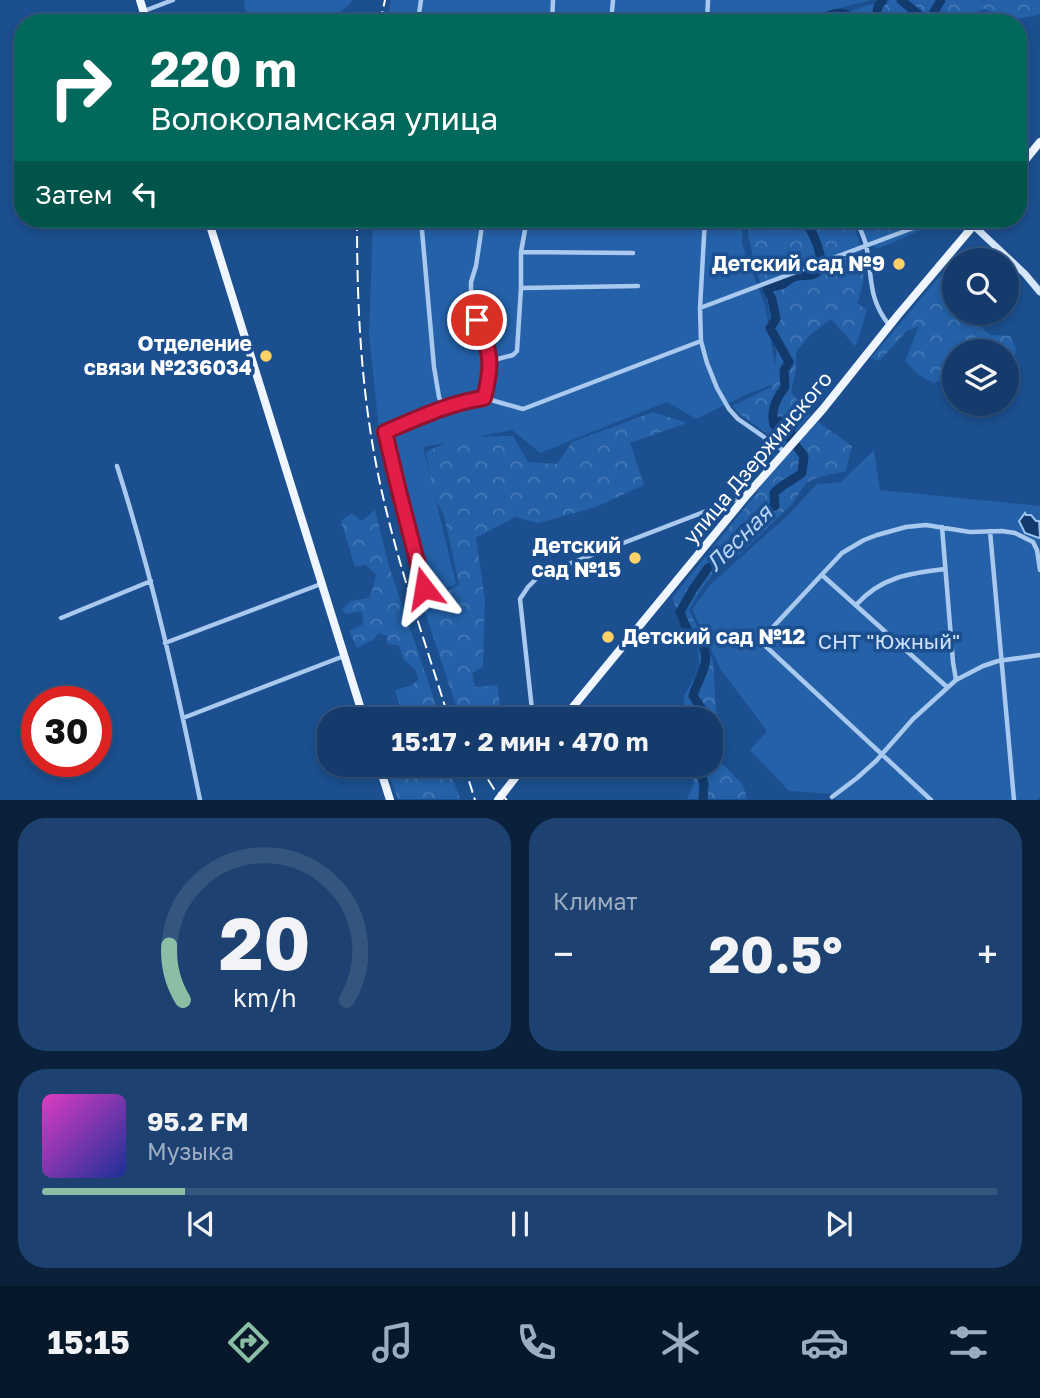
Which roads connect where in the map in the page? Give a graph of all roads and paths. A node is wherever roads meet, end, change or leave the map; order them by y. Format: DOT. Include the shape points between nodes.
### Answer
graph roads {
  1 [pos="140,0"];
  2 [pos="173,0"];
  3 [pos="421,0"];
  4 [pos="144,11"];
  5 [pos="145,14"];
  6 [pos="419,14"];
  7 [pos="1040,142"];
  8 [pos="1027,158"];
  9 [pos="211,228"];
  10 [pos="422,228"];
  11 [pos="482,228"];
  12 [pos="525,228"];
  13 [pos="705,228"];
  14 [pos="859,228"];
  15 [pos="913,228"];
  16 [pos="971,228"];
  17 [pos="982,228"];
  18 [pos="866,246"];
  19 [pos="521,253"];
  20 [pos="633,253"];
  21 [pos="638,286"];
  22 [pos="521,288"];
  23 [pos="1040,292"];
  24 [pos="701,308"];
  25 [pos="889,326"];
  26 [pos="701,341"];
  27 [pos="490,361"];
  28 [pos="484,398"];
  29 [pos="443,408"];
  30 [pos="785,452"];
  31 [pos="117,466"];
  32 [pos="747,495"];
  33 [pos="942,527"];
  34 [pos="990,531"];
  35 [pos="945,569"];
  36 [pos="1040,570"];
  37 [pos="822,575"];
  38 [pos="151,581"];
  39 [pos="322,584"];
  40 [pos="424,588"];
  41 [pos="856,605"];
  42 [pos="61,618"];
  43 [pos="165,643"];
  44 [pos="1040,655"];
  45 [pos="344,656"];
  46 [pos="1001,661"];
  47 [pos="956,680"];
  48 [pos="947,688"];
  49 [pos="361,707"];
  50 [pos="532,707"];
  51 [pos="573,707"];
  52 [pos="183,718"];
  53 [pos="882,754"];
  54 [pos="383,777"];
  55 [pos="516,777"];
  56 [pos="832,797"];
  57 [pos="389,799"];
  58 [pos="200,800"];
  59 [pos="498,800"];
  60 [pos="931,800"];
  61 [pos="1014,800"];
  1 -- 4 [label="main road"];
  2 -- 4 [label="street"];
  3 -- 6 [label="street"];
  4 -- 5 [label="main road"];
  7 -- 8 [label="main road"];
  9 -- 39 [label="main road"];
  10 -- 29 [label="street" via="433,367"];
  11 -- 27 [label="street" via="471,304"];
  12 -- 19 [label="street"];
  13 -- 24 [label="street"];
  14 -- 18 [label="street"];
  15 -- 18 [label="street"];
  16 -- 25 [label="main road, улица Дзержинского"];
  17 -- 23 [label="main road"];
  18 -- 24 [label="street"];
  18 -- 25 [label="street" via="875,304"];
  19 -- 20 [label="street"];
  19 -- 22 [label="street"];
  21 -- 22 [label="street"];
  22 -- 27 [label="street" via="517,351"];
  24 -- 26 [label="street"];
  25 -- 30 [label="main road, улица Дзержинского"];
  26 -- 28 [label="street" via="523,409"];
  26 -- 30 [label="street" via="729,409"];
  27 -- 28 [label="street"];
  28 -- 29 [label="street"];
  29 -- 40 [label="street" via="385,432"];
  30 -- 32 [label="main road, улица Дзержинского"];
  31 -- 38 [label="street"];
  32 -- 50 [label="street" via="540,575 520,599"];
  32 -- 51 [label="main road, улица Дзержинского"];
  33 -- 34 [label="street"];
  33 -- 35 [label="street"];
  33 -- 37 [label="street" via="906,527 864,540 842,553"];
  34 -- 36 [label="street" via="1015,533 1033,542"];
  34 -- 46 [label="street"];
  35 -- 41 [label="street" via="893,580"];
  35 -- 47 [label="street"];
  37 -- 41 [label="street"];
  37 -- 53 [label="street" via="760,641"];
  38 -- 42 [label="street"];
  38 -- 43 [label="street"];
  39 -- 43 [label="street"];
  39 -- 45 [label="main road"];
  41 -- 48 [label="street"];
  43 -- 52 [label="street"];
  44 -- 46 [label="street"];
  45 -- 49 [label="main road"];
  45 -- 52 [label="street"];
  46 -- 47 [label="street"];
  46 -- 61 [label="street"];
  47 -- 48 [label="street"];
  48 -- 53 [label="street"];
  52 -- 58 [label="street"];
  53 -- 56 [label="street"];
  53 -- 60 [label="street"];
  54 -- 57 [label="main road"];
  55 -- 59 [label="main road"];
}
